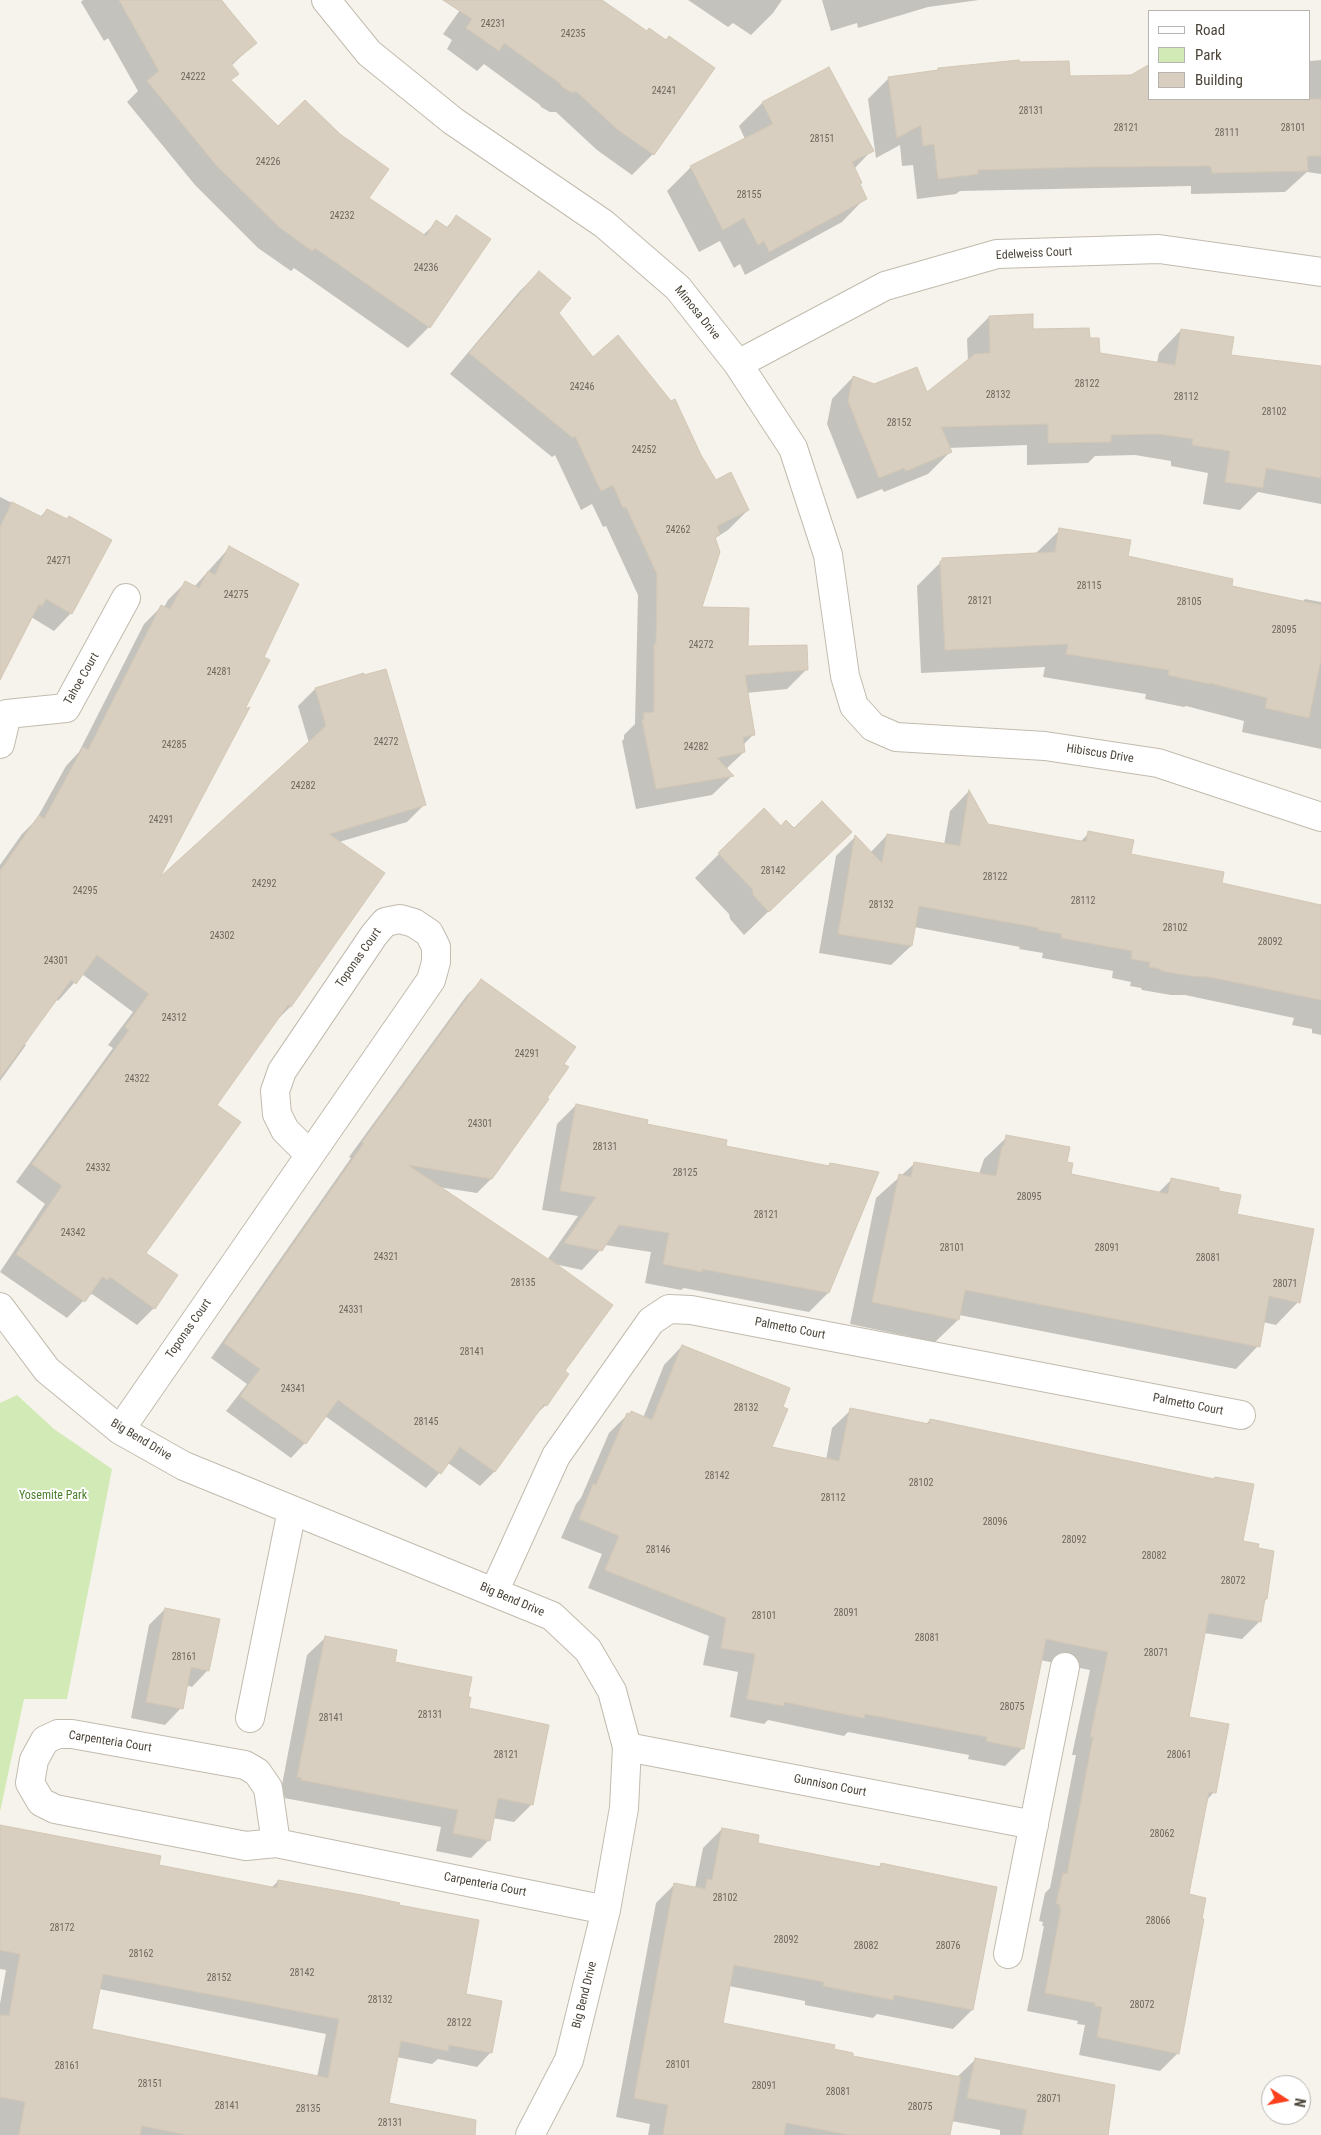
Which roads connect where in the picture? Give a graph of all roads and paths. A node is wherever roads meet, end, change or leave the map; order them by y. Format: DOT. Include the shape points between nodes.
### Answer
graph roads {
  1 [pos="326,0"];
  2 [pos="1321,272"];
  3 [pos="738,364"];
  4 [pos="126,598"];
  5 [pos="3,710"];
  6 [pos="873,727"];
  7 [pos="0,744"];
  8 [pos="1321,817"];
  9 [pos="310,1155"];
  10 [pos="0,1307"];
  11 [pos="1241,1415"];
  12 [pos="120,1430"];
  13 [pos="292,1510"];
  14 [pos="494,1592"];
  15 [pos="1065,1667"];
  16 [pos="250,1718"];
  17 [pos="627,1747"];
  18 [pos="1034,1825"];
  19 [pos="276,1843"];
  20 [pos="606,1910"];
  21 [pos="1008,1954"];
  22 [pos="530,2135"];
  1 -- 3 [label="street, Mimosa Drive" via="369,53 453,121 604,224 678,288"];
  2 -- 3 [label="street, Edelweiss Court" via="1159,249 997,254 885,286"];
  3 -- 6 [label="street, Mimosa Drive" via="793,448 828,555 845,676 854,706"];
  4 -- 5 [label="street, Tahoe Court" via="66,708"];
  5 -- 7 [label="street, Tahoe Court"];
  6 -- 8 [label="street, Hibiscus Drive" via="896,737 1045,746 1158,763"];
  9 -- 9 [label="street, Toponas Court" via="285,1130 278,1114 275,1091 282,1071 385,922 400,919 414,923 429,933 436,947 431,980"];
  9 -- 12 [label="street, Toponas Court"];
  10 -- 12 [label="street, Big Bend Drive" via="47,1370"];
  11 -- 14 [label="street, Palmetto Court" via="691,1310 669,1309 651,1321 556,1456"];
  12 -- 13 [label="street, Big Bend Drive" via="184,1466"];
  13 -- 14 [label="street, Big Bend Drive"];
  13 -- 16 [label="street"];
  14 -- 17 [label="street, Big Bend Drive" via="552,1616 588,1650 612,1691"];
  15 -- 18 [label="street"];
  17 -- 18 [label="street, Gunnison Court"];
  17 -- 20 [label="street, Big Bend Drive" via="624,1808"];
  18 -- 21 [label="street"];
  19 -- 19 [label="street, Carpenteria Court" via="246,1846 55,1809 41,1802 30,1783 34,1760 45,1740 58,1734 72,1734 245,1765 257,1772 268,1788"];
  19 -- 20 [label="street, Carpenteria Court"];
  20 -- 22 [label="street, Big Bend Drive" via="569,2060"];
}
